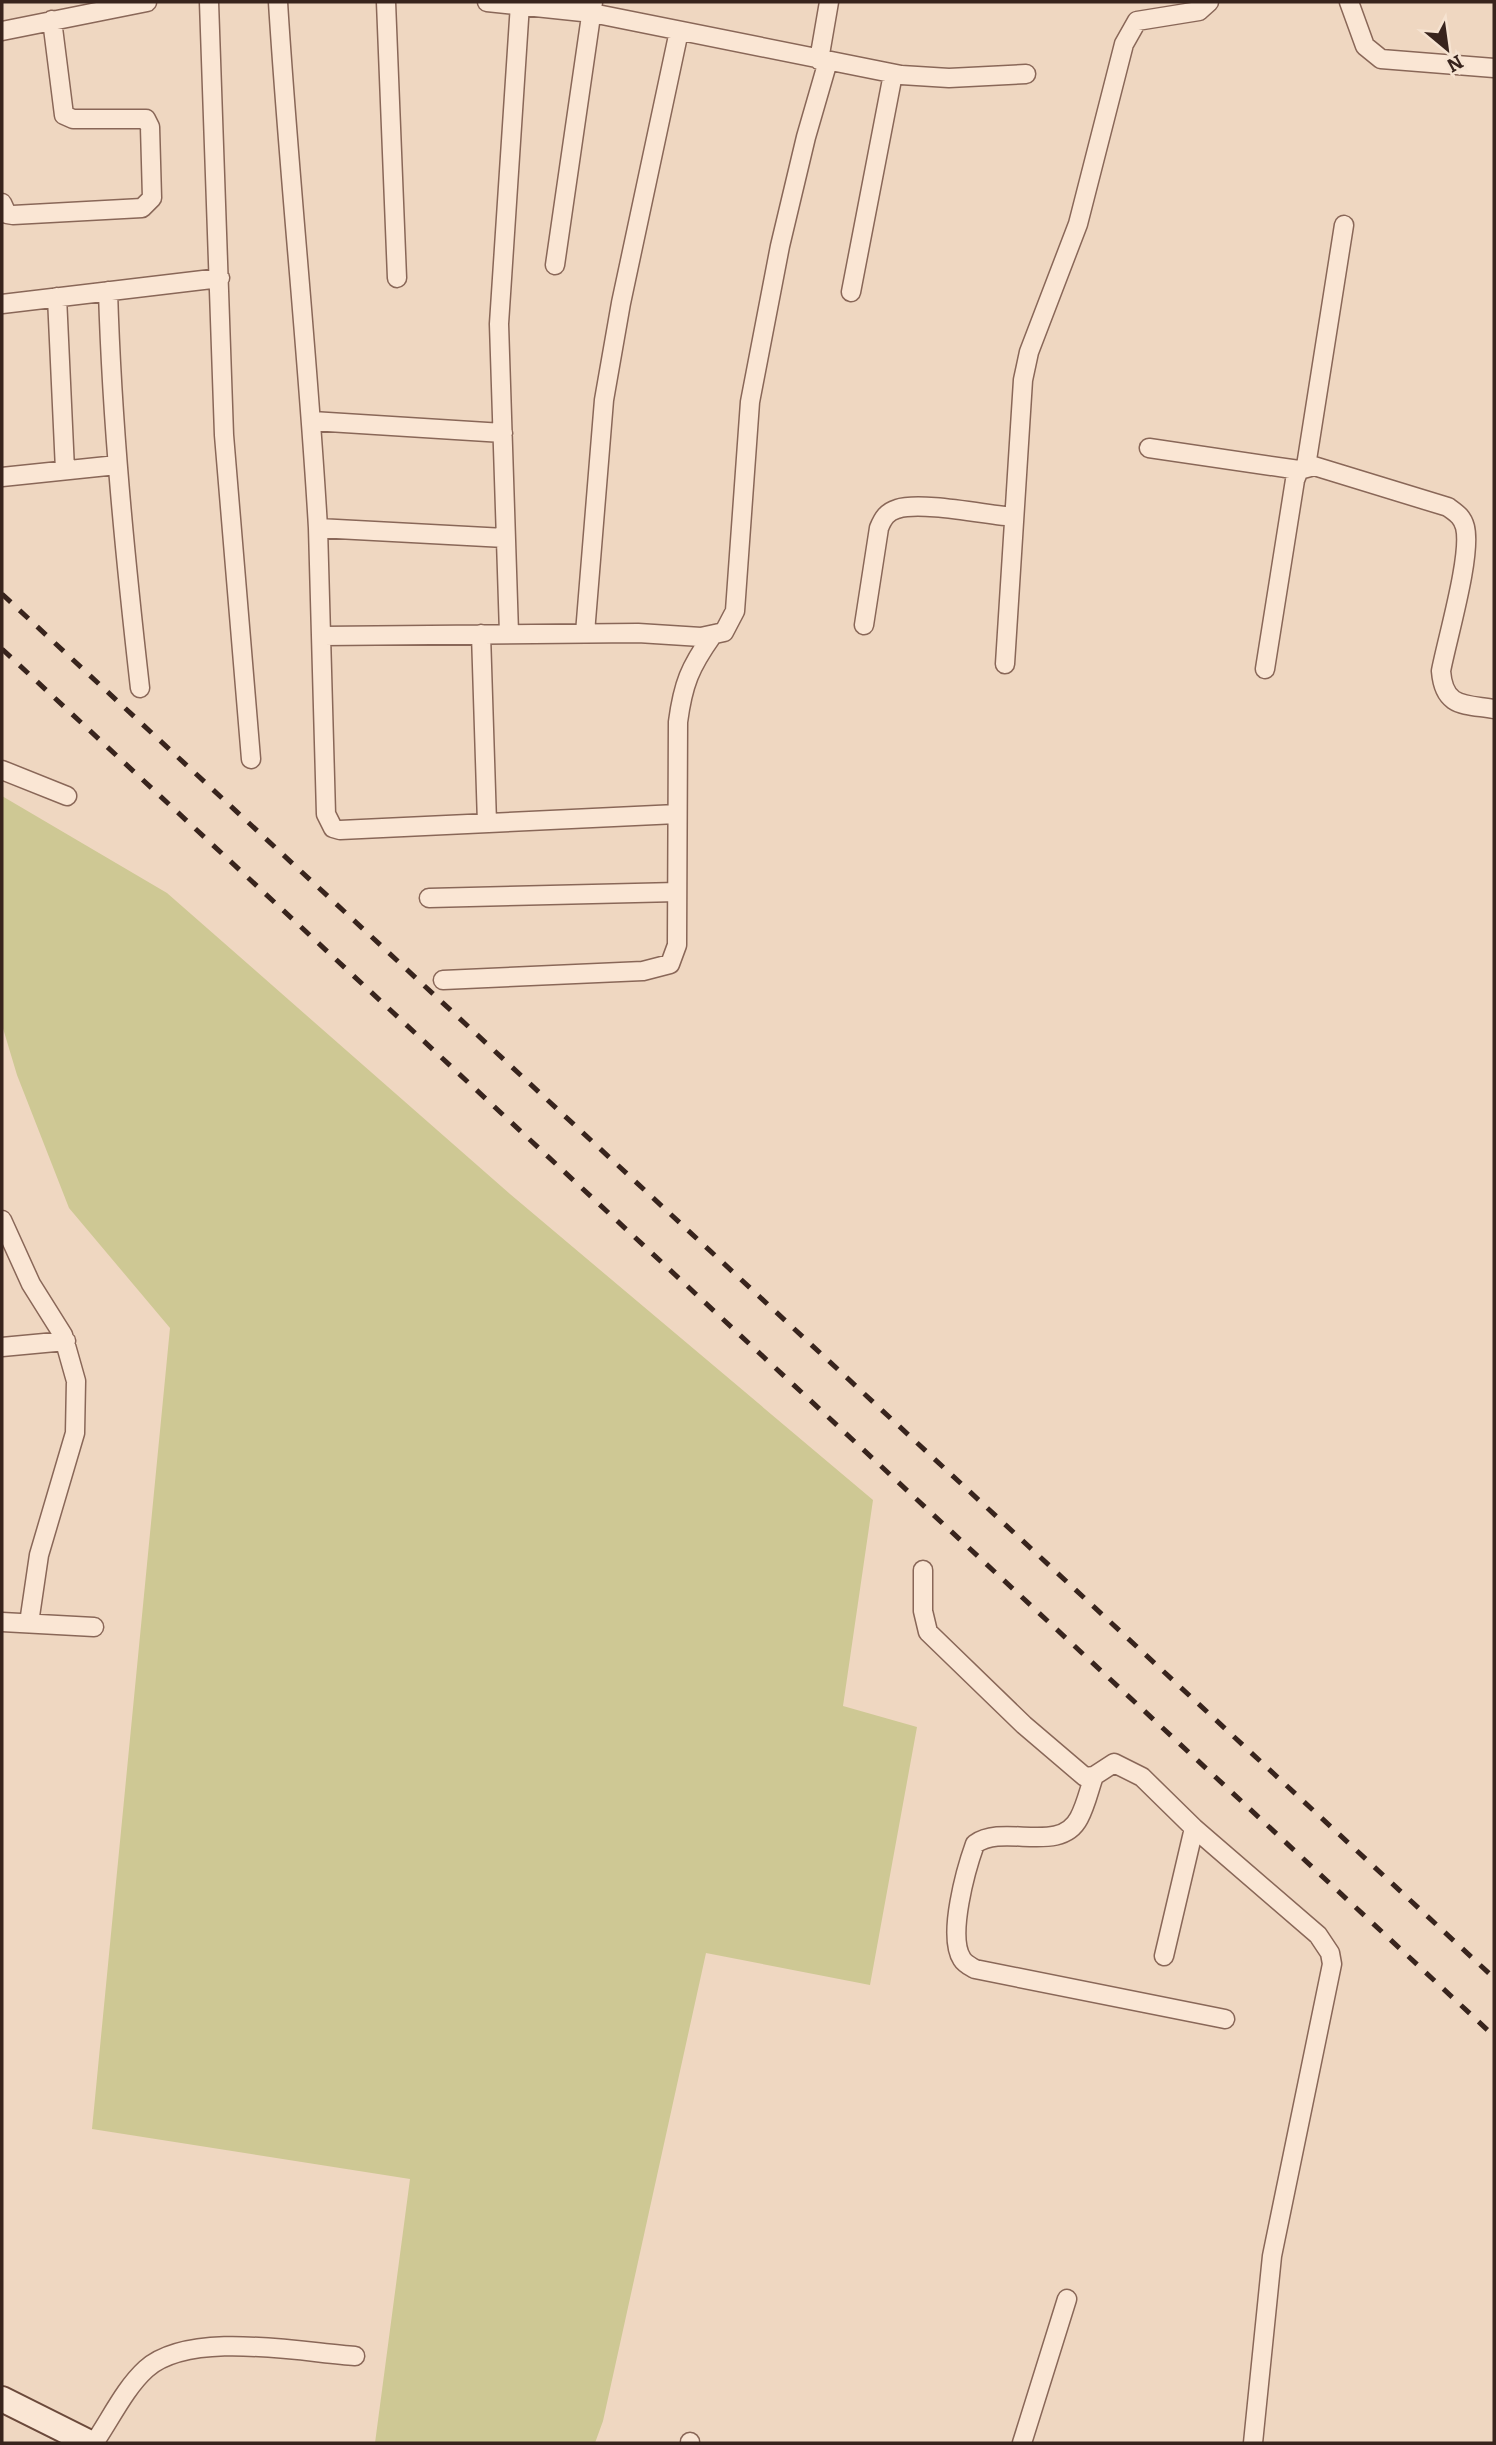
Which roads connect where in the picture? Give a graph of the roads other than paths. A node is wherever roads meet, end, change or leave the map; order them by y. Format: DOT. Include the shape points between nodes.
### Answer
graph roads {
  1 [pos="147,2"];
  2 [pos="209,2"];
  3 [pos="278,2"];
  4 [pos="386,2"];
  5 [pos="487,2"];
  6 [pos="829,2"];
  7 [pos="1209,2"];
  8 [pos="1348,2"];
  9 [pos="520,5"];
  10 [pos="592,7"];
  11 [pos="52,20"];
  12 [pos="2,30"];
  13 [pos="679,31"];
  14 [pos="823,61"];
  15 [pos="1494,68"];
  16 [pos="893,74"];
  17 [pos="1026,74"];
  18 [pos="2,203"];
  19 [pos="1345,225"];
  20 [pos="555,265"];
  21 [pos="220,278"];
  22 [pos="397,278"];
  23 [pos="108,291"];
  24 [pos="850,292"];
  25 [pos="57,297"];
  26 [pos="2,304"];
  27 [pos="312,421"];
  28 [pos="503,433"];
  29 [pos="1149,448"];
  30 [pos="117,465"];
  31 [pos="1303,468"];
  32 [pos="65,470"];
  33 [pos="2,477"];
  34 [pos="1014,517"];
  35 [pos="318,528"];
  36 [pos="505,538"];
  37 [pos="864,625"];
  38 [pos="509,633"];
  39 [pos="585,633"];
  40 [pos="481,634"];
  41 [pos="323,636"];
  42 [pos="712,636"];
  43 [pos="1005,664"];
  44 [pos="1265,669"];
  45 [pos="141,688"];
  46 [pos="1494,709"];
  47 [pos="251,759"];
  48 [pos="2,770"];
  49 [pos="67,796"];
  50 [pos="677,814"];
  51 [pos="487,823"];
  52 [pos="677,892"];
  53 [pos="429,898"];
  54 [pos="443,980"];
  55 [pos="2,1220"];
  56 [pos="66,1341"];
  57 [pos="2,1347"];
  58 [pos="923,1570"];
  59 [pos="2,1622"];
  60 [pos="29,1623"];
  61 [pos="94,1627"];
  62 [pos="1094,1776"];
  63 [pos="1194,1828"];
  64 [pos="1164,1956"];
  65 [pos="1225,2020"];
  66 [pos="1067,2299"];
  67 [pos="355,2356"];
  68 [pos="2,2399"];
  69 [pos="60,2437"];
  70 [pos="92,2443"];
  71 [pos="1022,2443"];
  72 [pos="1253,2443"];
  1 -- 11 [label="street"];
  2 -- 21 [label="street"];
  3 -- 27 [label="street" via="290,194"];
  4 -- 22 [label="street"];
  5 -- 9 [label="street"];
  6 -- 14 [label="street"];
  7 -- 34 [label="street" via="1199,11 1138,21 1124,44 1078,224 1029,352"];
  8 -- 15 [label="street" via="1365,46 1381,60"];
  9 -- 10 [label="street"];
  9 -- 28 [label="street" via="499,324"];
  10 -- 13 [label="street"];
  10 -- 20 [label="street"];
  11 -- 12 [label="street"];
  11 -- 18 [label="street" via="64,116 73,120 146,119 152,198 142,208 13,215 7,214"];
  13 -- 14 [label="street"];
  13 -- 39 [label="street" via="604,400"];
  14 -- 16 [label="street"];
  14 -- 42 [label="street" via="750,402 734,611 724,632"];
  16 -- 17 [label="street" via="948,78"];
  16 -- 24 [label="street"];
  19 -- 31 [label="street"];
  21 -- 23 [label="street"];
  21 -- 47 [label="street" via="225,435"];
  23 -- 25 [label="street"];
  23 -- 30 [label="street"];
  25 -- 26 [label="street"];
  25 -- 32 [label="street"];
  27 -- 28 [label="street"];
  27 -- 35 [label="street"];
  28 -- 36 [label="street"];
  29 -- 31 [label="street"];
  30 -- 32 [label="street"];
  30 -- 45 [label="street"];
  31 -- 44 [label="street"];
  31 -- 46 [label="street" via="1419,497 1461,517 1466,529 1465,553 1441,671 1442,686 1456,702"];
  32 -- 33 [label="street"];
  34 -- 37 [label="street" via="914,507 884,516"];
  34 -- 43 [label="street"];
  35 -- 36 [label="street"];
  35 -- 41 [label="street"];
  36 -- 38 [label="street"];
  38 -- 39 [label="street"];
  38 -- 40 [label="street"];
  39 -- 42 [label="street"];
  40 -- 41 [label="street"];
  40 -- 51 [label="street"];
  41 -- 51 [label="street" via="326,814 333,828"];
  42 -- 50 [label="street" via="691,666 682,690"];
  48 -- 49 [label="street"];
  50 -- 51 [label="street"];
  50 -- 52 [label="street"];
  52 -- 53 [label="street"];
  52 -- 54 [label="street" via="675,954 670,964 661,968"];
  55 -- 56 [label="street" via="31,1284"];
  56 -- 57 [label="street"];
  56 -- 60 [label="street" via="76,1381 75,1433 39,1555"];
  58 -- 62 [label="street" via="925,1624 934,1640 1066,1762 1086,1777"];
  59 -- 60 [label="street"];
  60 -- 61 [label="street"];
  62 -- 63 [label="street" via="1114,1763 1127,1767"];
  62 -- 65 [label="street" via="1071,1829 1042,1837 996,1834 975,1844 957,1929 963,1963"];
  63 -- 64 [label="street"];
  63 -- 72 [label="street" via="1318,1935 1332,1964 1272,2256"];
  66 -- 71 [label="street"];
  67 -- 70 [label="street" via="231,2347 180,2352 157,2360 144,2371"];
  68 -- 69 [label="street"];
  69 -- 70 [label="street"];
}
